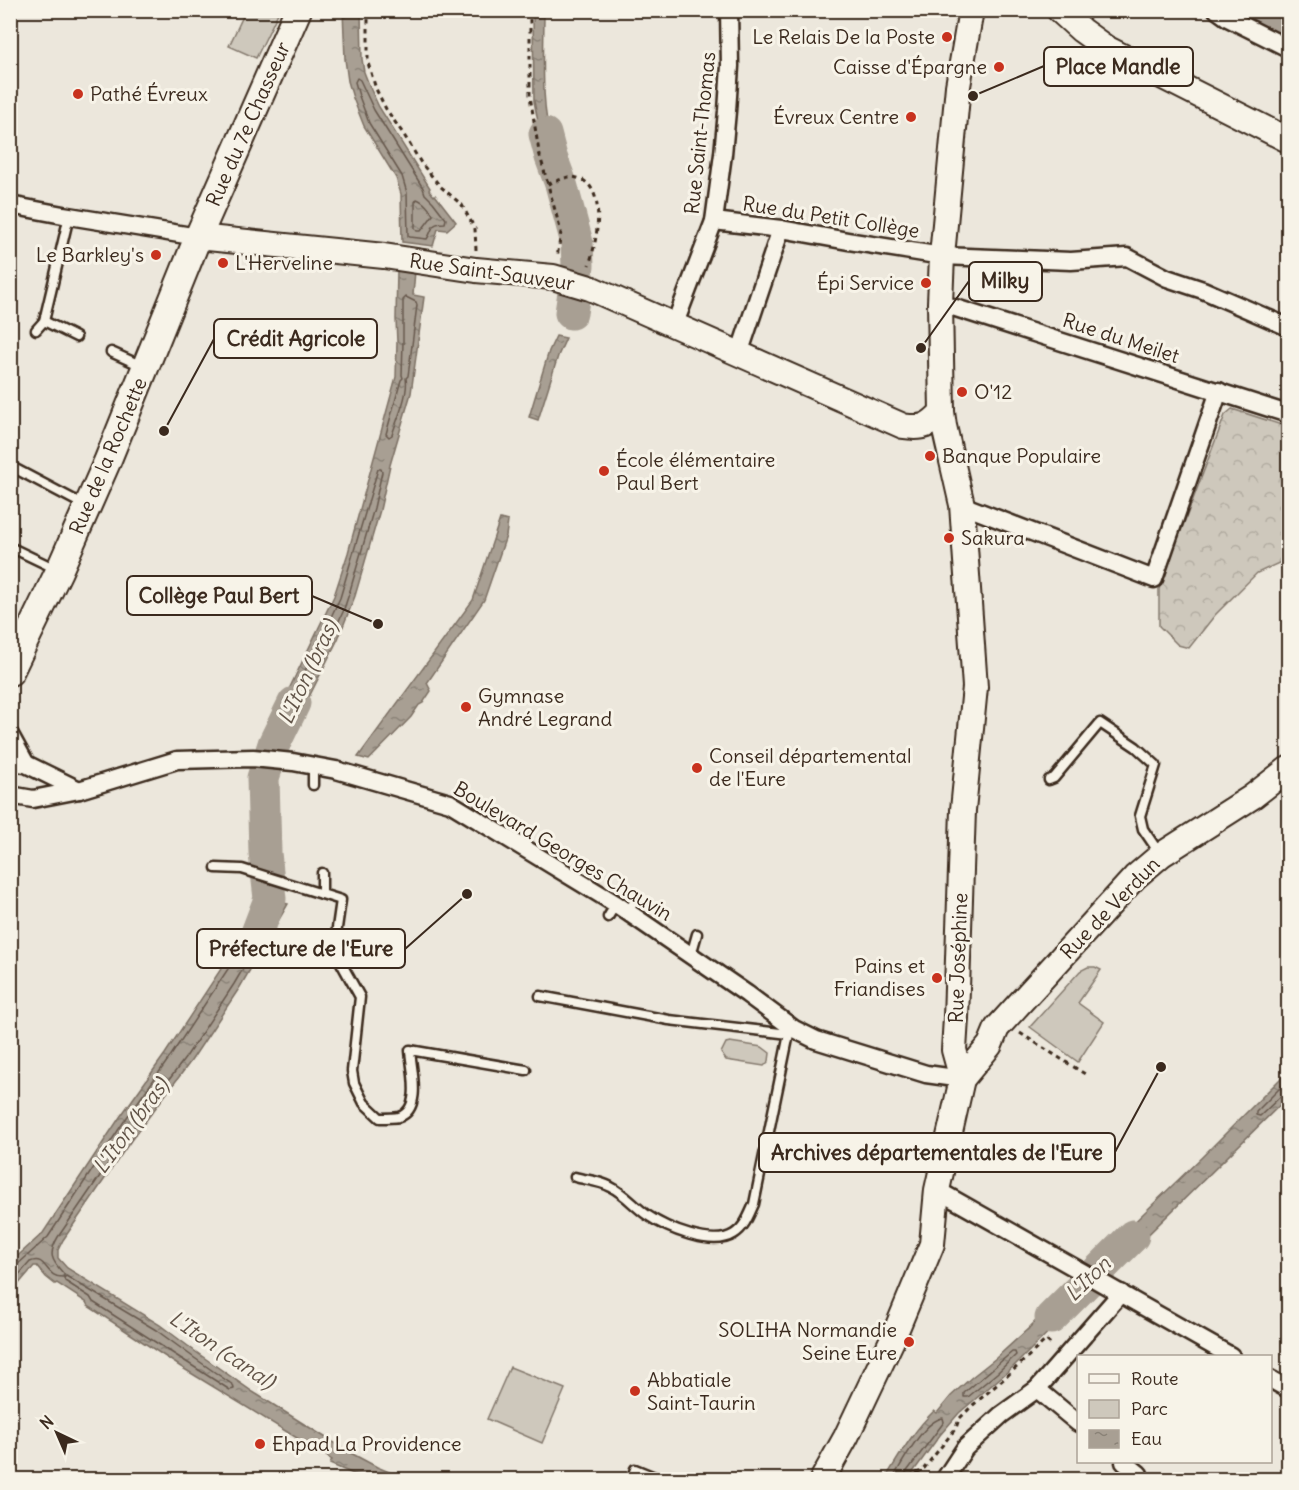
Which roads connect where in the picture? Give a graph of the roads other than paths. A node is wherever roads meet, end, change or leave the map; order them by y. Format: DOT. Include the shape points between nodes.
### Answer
graph roads {
  1 [pos="298,10"];
  2 [pos="729,10"];
  3 [pos="971,10"];
  4 [pos="1059,10"];
  5 [pos="1217,10"];
  6 [pos="1288,48"];
  7 [pos="1288,140"];
  8 [pos="10,205"];
  9 [pos="69,216"];
  10 [pos="714,221"];
  11 [pos="781,229"];
  12 [pos="198,237"];
  13 [pos="942,256"];
  14 [pos="940,303"];
  15 [pos="44,321"];
  16 [pos="674,326"];
  17 [pos="1288,327"];
  18 [pos="36,330"];
  19 [pos="76,337"];
  20 [pos="111,352"];
  21 [pos="740,354"];
  22 [pos="145,367"];
  23 [pos="1219,391"];
  24 [pos="942,412"];
  25 [pos="1288,414"];
  26 [pos="10,466"];
  27 [pos="962,504"];
  28 [pos="87,507"];
  29 [pos="10,546"];
  30 [pos="59,571"];
  31 [pos="19,631"];
  32 [pos="10,672"];
  33 [pos="10,735"];
  34 [pos="18,763"];
  35 [pos="313,766"];
  36 [pos="1288,769"];
  37 [pos="1049,780"];
  38 [pos="313,785"];
  39 [pos="79,790"];
  40 [pos="10,795"];
  41 [pos="1161,855"];
  42 [pos="216,868"];
  43 [pos="322,873"];
  44 [pos="322,894"];
  45 [pos="697,934"];
  46 [pos="691,955"];
  47 [pos="540,996"];
  48 [pos="957,1018"];
  49 [pos="1001,1024"];
  50 [pos="792,1031"];
  51 [pos="526,1070"];
  52 [pos="962,1079"];
  53 [pos="575,1177"];
  54 [pos="937,1190"];
  55 [pos="1121,1293"];
  56 [pos="1229,1355"];
  57 [pos="1272,1380"];
  58 [pos="1037,1389"];
  59 [pos="1288,1389"];
  60 [pos="1077,1422"];
  61 [pos="1126,1463"];
  62 [pos="1139,1474"];
  63 [pos="631,1479"];
  64 [pos="662,1479"];
  65 [pos="822,1479"];
  66 [pos="944,1479"];
  1 -- 12 [label="main road, Rue du 7e Chasseur"];
  2 -- 10 [label="street, Rue Saint-Thomas" via="727,111"];
  3 -- 13 [label="main road, Rue Joséphine" via="958,86"];
  4 -- 7 [label="main road" via="1106,48"];
  5 -- 6 [label="street"];
  8 -- 9 [label="street, Rue Saint-Sauveur"];
  9 -- 12 [label="street, Rue Saint-Sauveur"];
  9 -- 15 [label="lane"];
  10 -- 11 [label="street, Rue du Petit Collège"];
  10 -- 16 [label="street, Rue Saint-Thomas"];
  11 -- 13 [label="street, Rue du Petit Collège"];
  11 -- 21 [label="street"];
  12 -- 16 [label="main road, Rue Saint-Sauveur" via="574,280"];
  12 -- 22 [label="main road, Rue de la Rochette"];
  13 -- 14 [label="main road, Rue Joséphine"];
  13 -- 17 [label="street, Rue du Petit Collège" via="1071,261 1127,257 1167,278"];
  14 -- 23 [label="street, Rue du Meilet"];
  14 -- 24 [label="main road, Rue Joséphine"];
  15 -- 18 [label="lane"];
  15 -- 19 [label="lane"];
  16 -- 21 [label="main road, Rue Saint-Sauveur"];
  20 -- 22 [label="lane"];
  21 -- 24 [label="main road, Rue Saint-Sauveur" via="903,426 919,428"];
  22 -- 28 [label="main road, Rue de la Rochette"];
  23 -- 25 [label="street, Rue du Meilet"];
  23 -- 27 [label="street" via="1154,579"];
  24 -- 27 [label="main road, Rue Joséphine"];
  26 -- 28 [label="lane"];
  27 -- 48 [label="main road, Rue Joséphine" via="975,687 963,810"];
  28 -- 30 [label="main road, Rue de la Rochette"];
  29 -- 30 [label="lane"];
  30 -- 31 [label="main road, Rue de la Rochette"];
  31 -- 32 [label="main road, Rue de la Rochette"];
  33 -- 34 [label="street"];
  34 -- 39 [label="street"];
  35 -- 38 [label="lane"];
  35 -- 39 [label="street, Boulevard Georges Chauvin" via="253,758 177,760"];
  35 -- 46 [label="street, Boulevard Georges Chauvin" via="450,803"];
  36 -- 41 [label="main road, Rue de Verdun"];
  37 -- 41 [label="lane" via="1100,723 1136,747 1156,765 1140,816 1143,829"];
  39 -- 40 [label="street, Boulevard Georges Chauvin" via="33,799"];
  41 -- 49 [label="main road, Rue de Verdun" via="1134,877"];
  42 -- 44 [label="lane" via="242,869"];
  43 -- 44 [label="lane"];
  44 -- 51 [label="lane" via="341,900 336,935 340,961 360,997 354,1083 364,1102 380,1118 401,1116 410,1108 415,1092 410,1050"];
  45 -- 46 [label="lane"];
  46 -- 50 [label="street, Boulevard Georges Chauvin"];
  47 -- 50 [label="lane" via="669,1020"];
  48 -- 49 [label="main road" via="969,1031 980,1034"];
  48 -- 52 [label="main road, Rue Joséphine" via="954,1050"];
  49 -- 52 [label="main road, Rue de Verdun" via="990,1045"];
  50 -- 52 [label="street, Boulevard Georges Chauvin" via="926,1074"];
  50 -- 53 [label="lane" via="754,1204 746,1223 734,1234 707,1239 674,1230 609,1186"];
  52 -- 54 [label="main road, Rue Joséphine"];
  54 -- 55 [label="street"];
  54 -- 65 [label="main road, Rue Joséphine" via="932,1244 893,1338"];
  55 -- 56 [label="street"];
  55 -- 58 [label="street"];
  57 -- 59 [label="street"];
  58 -- 60 [label="street"];
  58 -- 66 [label="street" via="1000,1414 965,1448"];
  61 -- 62 [label="street"];
  63 -- 64 [label="lane" via="635,1469"];
}
